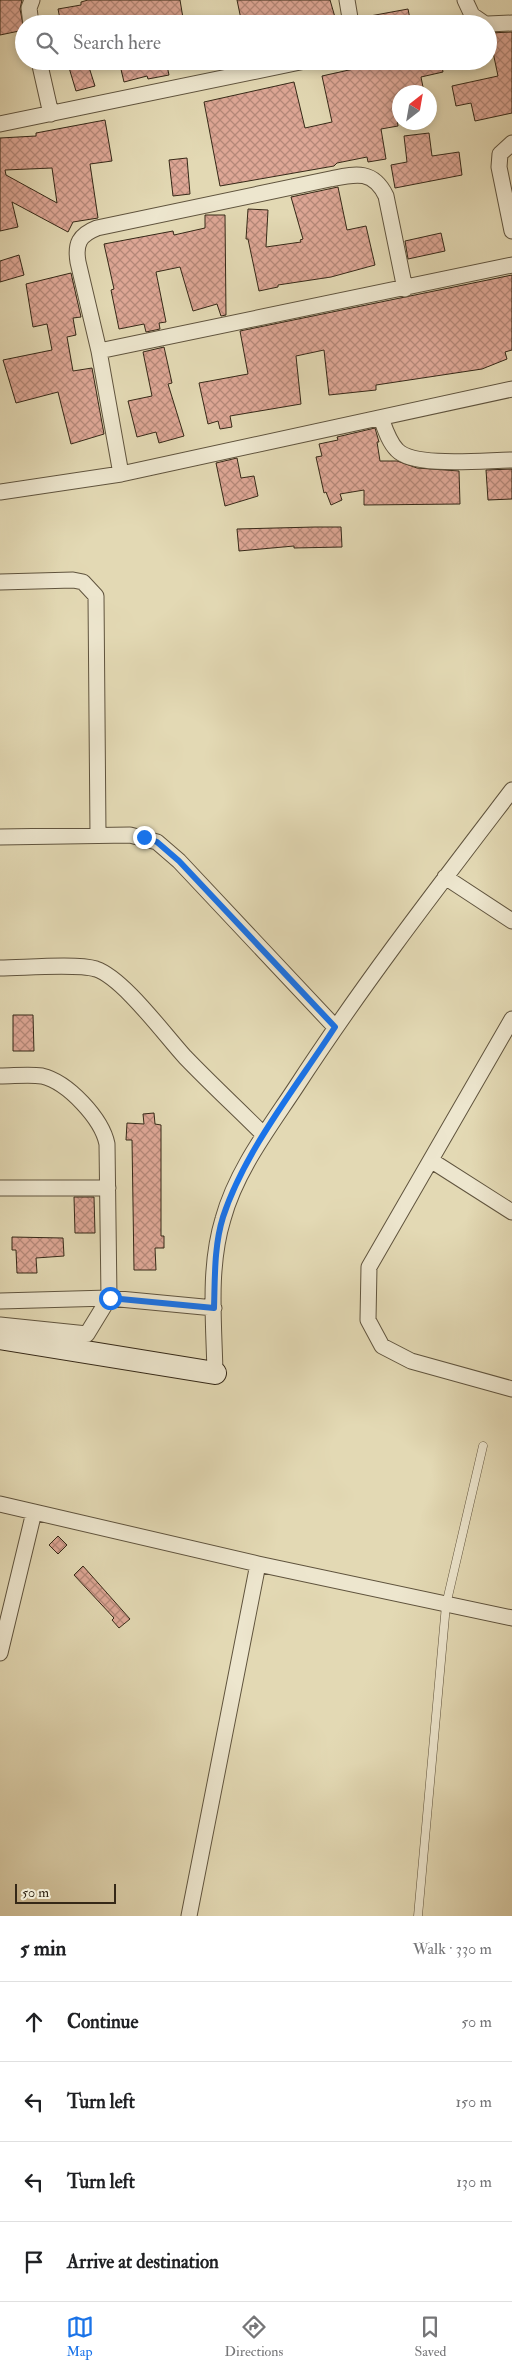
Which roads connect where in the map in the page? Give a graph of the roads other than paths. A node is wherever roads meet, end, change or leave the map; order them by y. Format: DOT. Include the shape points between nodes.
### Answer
graph roads {
  1 [pos="32,0"];
  2 [pos="347,0"];
  3 [pos="465,0"];
  4 [pos="30,15"];
  5 [pos="350,15"];
  6 [pos="472,15"];
  7 [pos="512,23"];
  8 [pos="497,24"];
  9 [pos="41,70"];
  10 [pos="262,70"];
  11 [pos="50,114"];
  12 [pos="0,124"];
  13 [pos="512,143"];
  14 [pos="512,231"];
  15 [pos="512,265"];
  16 [pos="405,289"];
  17 [pos="99,351"];
  18 [pos="512,389"];
  19 [pos="381,418"];
  20 [pos="512,460"];
  21 [pos="121,474"];
  22 [pos="0,492"];
  23 [pos="0,582"];
  24 [pos="512,790"];
  25 [pos="98,835"];
  26 [pos="0,837"];
  27 [pos="445,877"];
  28 [pos="512,921"];
  29 [pos="0,968"];
  30 [pos="512,1019"];
  31 [pos="335,1027"];
  32 [pos="0,1076"];
  33 [pos="264,1135"];
  34 [pos="432,1161"];
  35 [pos="0,1188"];
  36 [pos="108,1188"];
  37 [pos="512,1212"];
  38 [pos="110,1298"];
  39 [pos="0,1301"];
  40 [pos="214,1308"];
  41 [pos="0,1325"];
  42 [pos="0,1338"];
  43 [pos="215,1373"];
  44 [pos="512,1389"];
  45 [pos="483,1446"];
  46 [pos="0,1504"];
  47 [pos="34,1512"];
  48 [pos="258,1564"];
  49 [pos="446,1605"];
  50 [pos="512,1618"];
  51 [pos="0,1653"];
  52 [pos="189,1916"];
  53 [pos="418,1916"];
  1 -- 4 [label="street"];
  2 -- 5 [label="street"];
  3 -- 6 [label="street"];
  7 -- 8 [label="street"];
  9 -- 11 [label="street"];
  10 -- 11 [label="street"];
  11 -- 12 [label="street"];
  13 -- 14 [label="street" via="500,154 499,167"];
  15 -- 16 [label="street"];
  16 -- 17 [label="street"];
  16 -- 17 [label="street" via="382,186 364,175 330,179 86,232 76,250"];
  17 -- 21 [label="street"];
  18 -- 19 [label="street"];
  19 -- 20 [label="street" via="393,444 405,456 427,460"];
  19 -- 21 [label="street"];
  21 -- 22 [label="street"];
  23 -- 25 [label="street" via="73,580 83,582 96,596"];
  24 -- 27 [label="street"];
  25 -- 26 [label="street"];
  25 -- 31 [label="street" via="144,837 167,850"];
  27 -- 28 [label="street"];
  27 -- 31 [label="street"];
  29 -- 33 [label="street" via="76,967 104,973"];
  30 -- 34 [label="street"];
  31 -- 33 [label="street"];
  32 -- 36 [label="street" via="49,1078 76,1097 106,1137"];
  33 -- 40 [label="street" via="223,1218 216,1251"];
  34 -- 37 [label="street"];
  34 -- 44 [label="street" via="369,1267 368,1320 382,1346 411,1361"];
  35 -- 36 [label="street"];
  36 -- 38 [label="street"];
  38 -- 39 [label="street"];
  38 -- 40 [label="street"];
  38 -- 41 [label="street" via="88,1334"];
  40 -- 43 [label="street"];
  42 -- 43 [label="street"];
  45 -- 49 [label="lane"];
  46 -- 47 [label="street"];
  47 -- 48 [label="street"];
  47 -- 51 [label="street"];
  48 -- 49 [label="street"];
  48 -- 52 [label="street"];
  49 -- 50 [label="street"];
  49 -- 53 [label="lane"];
}
